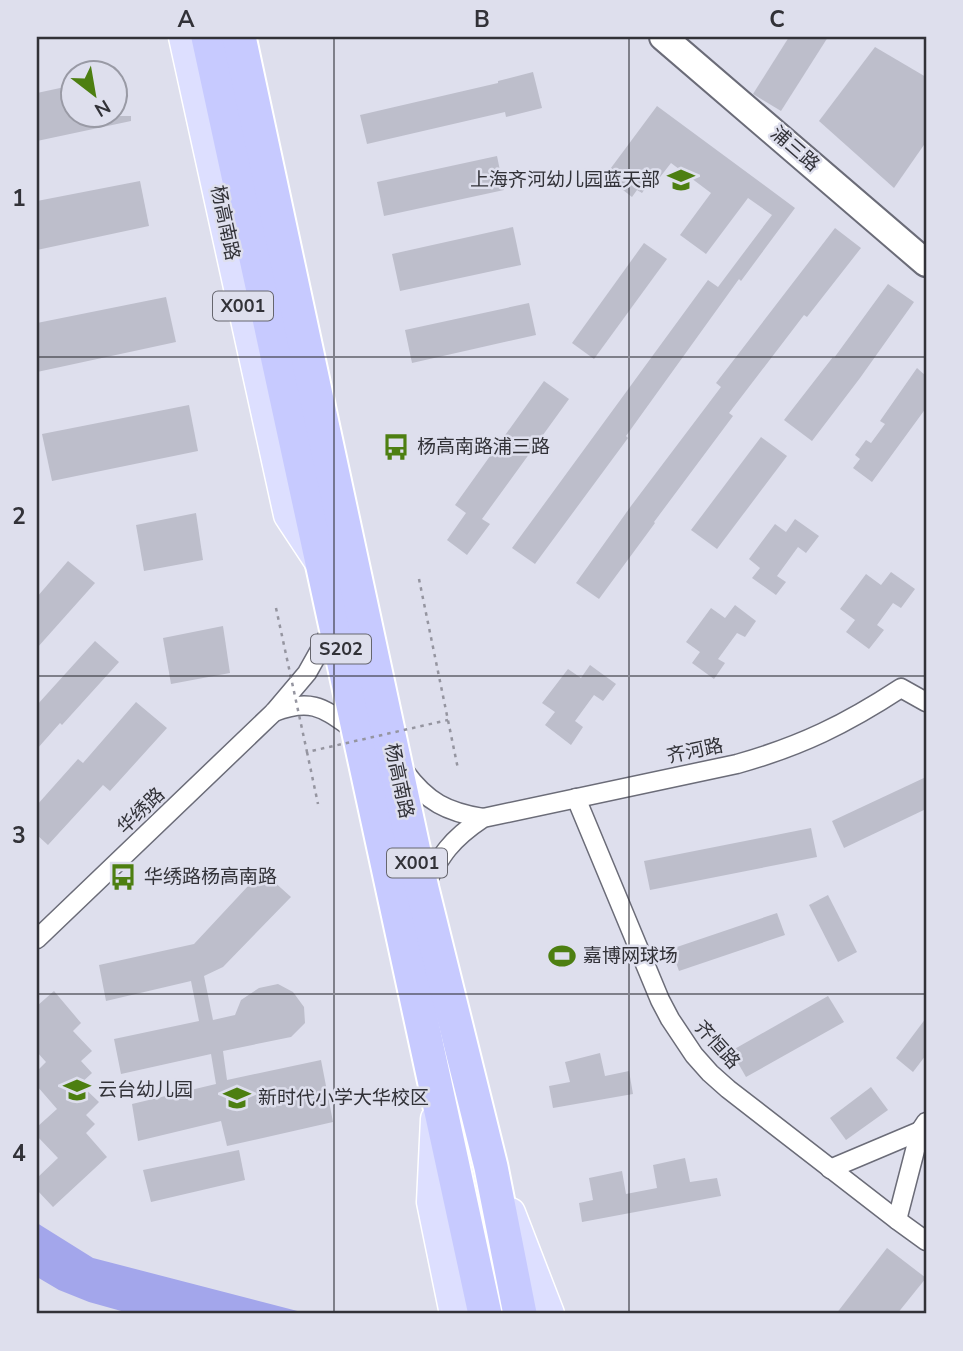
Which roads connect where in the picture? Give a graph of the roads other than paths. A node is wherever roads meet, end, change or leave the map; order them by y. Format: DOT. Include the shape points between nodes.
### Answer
graph roads {
  1 [pos="184,37"];
  2 [pos="208,37"];
  3 [pos="239,37"];
  4 [pos="250,37"];
  5 [pos="663,37"];
  6 [pos="272,262"];
  7 [pos="926,263"];
  8 [pos="336,561"];
  9 [pos="335,623"];
  10 [pos="926,702"];
  11 [pos="274,712"];
  12 [pos="359,733"];
  13 [pos="393,756"];
  14 [pos="576,799"];
  15 [pos="483,818"];
  16 [pos="422,889"];
  17 [pos="37,939"];
  18 [pos="438,1090"];
  19 [pos="923,1127"];
  20 [pos="492,1167"];
  21 [pos="830,1168"];
  22 [pos="897,1220"];
  23 [pos="926,1241"];
  24 [pos="455,1314"];
  25 [pos="485,1314"];
  26 [pos="520,1314"];
  27 [pos="549,1314"];
  1 -- 8 [label="main road, 杨高南路 / X001" via="289,515"];
  2 -- 6 [label="highway, 杨高南路 / X001"];
  3 -- 6 [label="highway, 杨高南路 / X001"];
  4 -- 8 [label="main road, 杨高南路 / X001" via="351,498"];
  5 -- 7 [label="street, 浦三路"];
  6 -- 8 [label="highway, 杨高南路 / X001"];
  8 -- 9 [label="highway, 杨高南路 / S202"];
  8 -- 13 [label="highway, 杨高南路 / X001"];
  9 -- 11 [label="street, 华绣路" via="307,673"];
  9 -- 12 [label="highway, 杨高南路 / S202"];
  10 -- 14 [label="street, 齐河路" via="901,688 827,732 775,752"];
  11 -- 12 [label="street" via="309,705 326,710"];
  11 -- 17 [label="street, 华绣路"];
  12 -- 18 [label="highway, 杨高南路 / X001"];
  13 -- 15 [label="street, 齐河路" via="431,800"];
  13 -- 16 [label="highway, 杨高南路 / X001"];
  14 -- 15 [label="street, 齐河路"];
  14 -- 21 [label="street, 齐恒路" via="660,1000 680,1037 719,1081"];
  15 -- 16 [label="street, 齐河路" via="454,840"];
  16 -- 20 [label="highway, 杨高南路 / X001"];
  18 -- 24 [label="main road, 杨高南路 / X001" via="432,1202"];
  18 -- 25 [label="highway, 杨高南路 / X001"];
  19 -- 21 [label="street"];
  19 -- 22 [label="street"];
  20 -- 26 [label="highway, 杨高南路 / X001"];
  20 -- 27 [label="main road, 杨高南路 / X001"];
  21 -- 22 [label="street, 齐恒路"];
  22 -- 23 [label="street, 齐恒路"];
}
